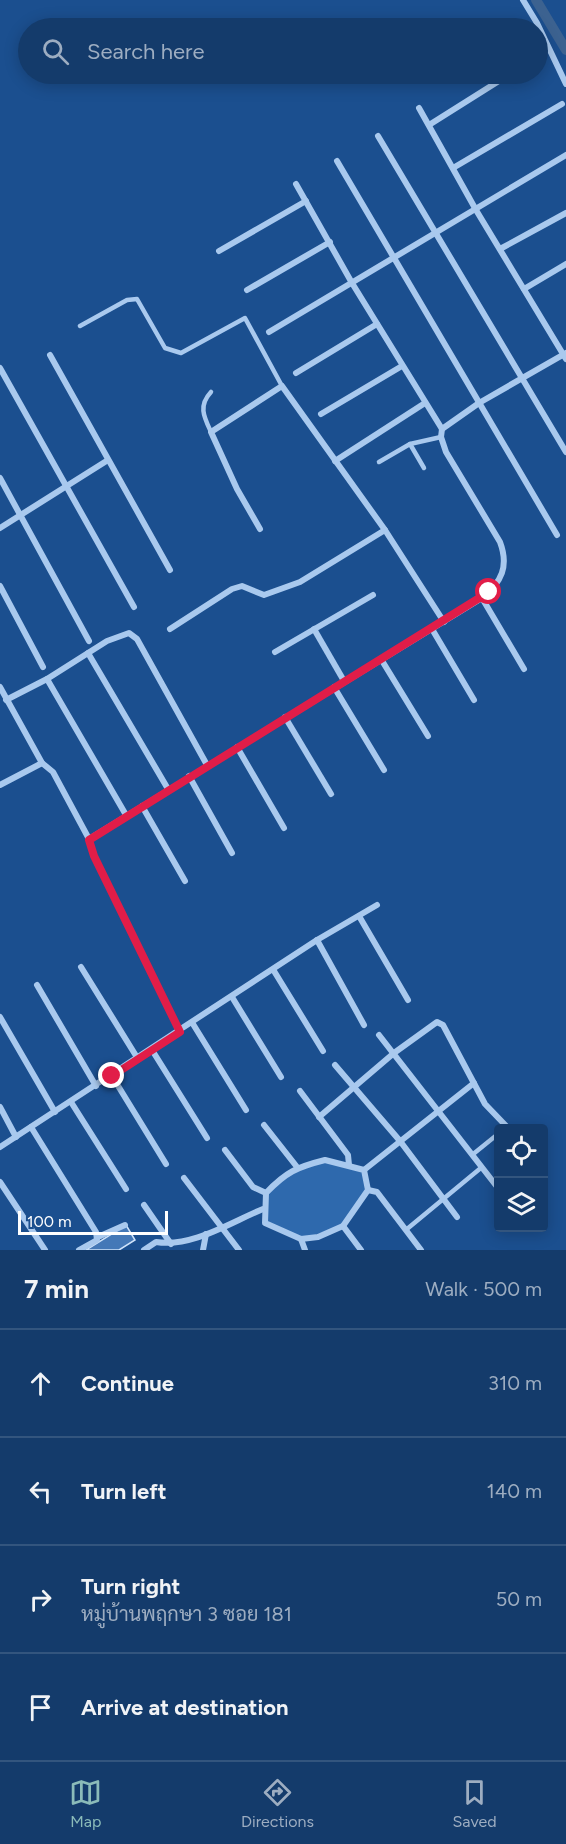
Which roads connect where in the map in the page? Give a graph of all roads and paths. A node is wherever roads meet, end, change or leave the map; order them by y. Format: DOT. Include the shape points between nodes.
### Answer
graph roads {
  1 [pos="523,0"];
  2 [pos="534,18"];
  3 [pos="548,46"];
  4 [pos="494,84"];
  5 [pos="566,84"];
  6 [pos="562,104"];
  7 [pos="419,108"];
  8 [pos="429,124"];
  9 [pos="378,136"];
  10 [pos="566,155"];
  11 [pos="337,161"];
  12 [pos="453,168"];
  13 [pos="296,184"];
  14 [pos="306,201"];
  15 [pos="476,210"];
  16 [pos="566,213"];
  17 [pos="436,234"];
  18 [pos="330,242"];
  19 [pos="500,249"];
  20 [pos="219,251"];
  21 [pos="395,259"];
  22 [pos="566,264"];
  23 [pos="352,283"];
  24 [pos="524,289"];
  25 [pos="247,290"];
  26 [pos="377,324"];
  27 [pos="80,326"];
  28 [pos="269,332"];
  29 [pos="50,356"];
  30 [pos="565,356"];
  31 [pos="402,366"];
  32 [pos="0,368"];
  33 [pos="296,373"];
  34 [pos="522,378"];
  35 [pos="282,386"];
  36 [pos="211,392"];
  37 [pos="425,403"];
  38 [pos="479,404"];
  39 [pos="321,414"];
  40 [pos="211,432"];
  41 [pos="441,433"];
  42 [pos="410,444"];
  43 [pos="566,452"];
  44 [pos="108,460"];
  45 [pos="335,461"];
  46 [pos="379,462"];
  47 [pos="423,468"];
  48 [pos="0,478"];
  49 [pos="65,488"];
  50 [pos="20,515"];
  51 [pos="0,528"];
  52 [pos="260,529"];
  53 [pos="385,530"];
  54 [pos="557,535"];
  55 [pos="170,570"];
  56 [pos="0,586"];
  57 [pos="373,595"];
  58 [pos="482,598"];
  59 [pos="134,607"];
  60 [pos="444,622"];
  61 [pos="170,629"];
  62 [pos="314,629"];
  63 [pos="432,629"];
  64 [pos="89,641"];
  65 [pos="88,652"];
  66 [pos="275,652"];
  67 [pos="381,659"];
  68 [pos="43,667"];
  69 [pos="524,669"];
  70 [pos="47,679"];
  71 [pos="344,681"];
  72 [pos="0,687"];
  73 [pos="334,687"];
  74 [pos="6,700"];
  75 [pos="474,700"];
  76 [pos="285,717"];
  77 [pos="428,736"];
  78 [pos="237,747"];
  79 [pos="42,763"];
  80 [pos="207,765"];
  81 [pos="384,770"];
  82 [pos="189,776"];
  83 [pos="0,785"];
  84 [pos="168,789"];
  85 [pos="331,794"];
  86 [pos="142,806"];
  87 [pos="126,815"];
  88 [pos="284,828"];
  89 [pos="89,840"];
  90 [pos="232,853"];
  91 [pos="185,881"];
  92 [pos="377,905"];
  93 [pos="359,916"];
  94 [pos="317,940"];
  95 [pos="81,967"];
  96 [pos="274,971"];
  97 [pos="37,985"];
  98 [pos="232,997"];
  99 [pos="408,1000"];
  100 [pos="0,1017"];
  101 [pos="193,1023"];
  102 [pos="364,1025"];
  103 [pos="180,1032"];
  104 [pos="379,1035"];
  105 [pos="152,1050"];
  106 [pos="323,1051"];
  107 [pos="394,1053"];
  108 [pos="138,1059"];
  109 [pos="335,1065"];
  110 [pos="112,1076"];
  111 [pos="281,1077"];
  112 [pos="474,1083"];
  113 [pos="96,1086"];
  114 [pos="354,1086"];
  115 [pos="300,1091"];
  116 [pos="71,1102"];
  117 [pos="0,1107"];
  118 [pos="246,1110"];
  119 [pos="55,1112"];
  120 [pos="438,1112"];
  121 [pos="319,1117"];
  122 [pos="504,1124"];
  123 [pos="264,1125"];
  124 [pos="31,1127"];
  125 [pos="16,1137"];
  126 [pos="494,1137"];
  127 [pos="207,1138"];
  128 [pos="400,1141"];
  129 [pos="0,1147"];
  130 [pos="225,1150"];
  131 [pos="472,1155"];
  132 [pos="166,1164"];
  133 [pos="349,1165"];
  134 [pos="297,1167"];
  135 [pos="482,1167"];
  136 [pos="364,1170"];
  137 [pos="184,1178"];
  138 [pos="0,1182"];
  139 [pos="494,1183"];
  140 [pos="126,1189"];
  141 [pos="368,1190"];
  142 [pos="266,1193"];
  143 [pos="444,1198"];
  144 [pos="144,1205"];
  145 [pos="263,1209"];
  146 [pos="457,1216"];
  147 [pos="125,1225"];
  148 [pos="343,1226"];
  149 [pos="221,1227"];
  150 [pos="407,1229"];
  151 [pos="206,1234"];
  152 [pos="98,1237"];
  153 [pos="301,1239"];
  154 [pos="171,1245"];
  155 [pos="45,1250"];
  156 [pos="79,1250"];
  157 [pos="144,1250"];
  158 [pos="203,1250"];
  159 [pos="239,1250"];
  160 [pos="305,1250"];
  161 [pos="362,1250"];
  162 [pos="421,1250"];
  1 -- 2 [label="street"];
  3 -- 5 [label="street"];
  4 -- 8 [label="street"];
  6 -- 12 [label="street"];
  7 -- 8 [label="street"];
  8 -- 12 [label="street"];
  9 -- 17 [label="street"];
  10 -- 15 [label="street"];
  11 -- 21 [label="street"];
  12 -- 15 [label="street"];
  13 -- 14 [label="street"];
  14 -- 18 [label="street"];
  14 -- 20 [label="street"];
  15 -- 17 [label="street"];
  15 -- 19 [label="street"];
  16 -- 19 [label="street"];
  17 -- 21 [label="street"];
  17 -- 34 [label="street"];
  18 -- 23 [label="street"];
  18 -- 25 [label="street"];
  19 -- 24 [label="street"];
  21 -- 23 [label="street"];
  21 -- 38 [label="street"];
  22 -- 24 [label="street"];
  23 -- 26 [label="street"];
  23 -- 28 [label="street"];
  24 -- 30 [label="street"];
  26 -- 31 [label="street"];
  26 -- 33 [label="street"];
  27 -- 35 [label="lane" via="127,300 137,299 165,348 181,353 245,318"];
  29 -- 44 [label="street"];
  30 -- 34 [label="street"];
  31 -- 37 [label="street"];
  31 -- 39 [label="street"];
  32 -- 49 [label="street"];
  34 -- 38 [label="street"];
  34 -- 43 [label="street"];
  35 -- 40 [label="street"];
  35 -- 45 [label="street"];
  36 -- 40 [label="lane" via="202,405"];
  37 -- 41 [label="street"];
  37 -- 45 [label="street"];
  38 -- 41 [label="street"];
  38 -- 54 [label="street"];
  40 -- 52 [label="street"];
  41 -- 42 [label="lane"];
  41 -- 58 [label="street" via="446,452 505,554 503,575"];
  42 -- 46 [label="lane"];
  42 -- 47 [label="lane"];
  44 -- 49 [label="street"];
  44 -- 55 [label="street"];
  45 -- 53 [label="street"];
  48 -- 50 [label="street"];
  49 -- 50 [label="street"];
  49 -- 59 [label="street"];
  50 -- 51 [label="street"];
  50 -- 64 [label="street"];
  53 -- 60 [label="street"];
  53 -- 61 [label="street" via="300,582 264,595 242,586"];
  56 -- 68 [label="street"];
  57 -- 62 [label="street"];
  58 -- 60 [label="street"];
  58 -- 69 [label="street"];
  60 -- 63 [label="street"];
  62 -- 66 [label="street"];
  62 -- 71 [label="street"];
  63 -- 67 [label="street"];
  63 -- 75 [label="street"];
  65 -- 70 [label="street"];
  65 -- 80 [label="street" via="120,635 129,633 137,639"];
  65 -- 84 [label="street"];
  67 -- 71 [label="street"];
  67 -- 77 [label="street"];
  70 -- 74 [label="street"];
  70 -- 87 [label="street"];
  71 -- 73 [label="street"];
  72 -- 74 [label="street"];
  73 -- 76 [label="street"];
  73 -- 81 [label="street"];
  74 -- 79 [label="street"];
  76 -- 78 [label="street"];
  76 -- 85 [label="street"];
  78 -- 80 [label="street"];
  78 -- 88 [label="street"];
  79 -- 83 [label="street"];
  79 -- 89 [label="street" via="54,772"];
  80 -- 82 [label="street"];
  82 -- 84 [label="street"];
  82 -- 90 [label="street"];
  84 -- 86 [label="street"];
  86 -- 87 [label="street"];
  86 -- 91 [label="street"];
  87 -- 89 [label="street"];
  89 -- 103 [label="street"];
  92 -- 93 [label="street"];
  93 -- 94 [label="street"];
  93 -- 99 [label="street"];
  94 -- 96 [label="street"];
  94 -- 102 [label="street"];
  95 -- 108 [label="street"];
  96 -- 98 [label="street"];
  96 -- 106 [label="street"];
  97 -- 113 [label="street"];
  98 -- 101 [label="street"];
  98 -- 111 [label="street"];
  100 -- 119 [label="street"];
  101 -- 103 [label="street"];
  101 -- 118 [label="street"];
  103 -- 105 [label="street"];
  104 -- 107 [label="street"];
  105 -- 108 [label="street"];
  105 -- 127 [label="street"];
  107 -- 112 [label="street" via="432,1023 440,1022"];
  107 -- 114 [label="street"];
  107 -- 120 [label="street"];
  108 -- 110 [label="street"];
  109 -- 114 [label="street"];
  110 -- 113 [label="street"];
  110 -- 132 [label="street"];
  112 -- 120 [label="street"];
  112 -- 122 [label="street" via="489,1110"];
  113 -- 116 [label="street"];
  114 -- 121 [label="street"];
  114 -- 128 [label="street"];
  115 -- 121 [label="street"];
  116 -- 119 [label="street"];
  116 -- 140 [label="street"];
  117 -- 125 [label="street"];
  119 -- 124 [label="street"];
  120 -- 128 [label="street"];
  120 -- 131 [label="street"];
  121 -- 133 [label="street" via="348,1155"];
  123 -- 134 [label="street"];
  124 -- 125 [label="street"];
  124 -- 152 [label="street"];
  125 -- 129 [label="street"];
  126 -- 131 [label="lane"];
  128 -- 136 [label="street"];
  128 -- 143 [label="street"];
  130 -- 142 [label="street" via="253,1187"];
  131 -- 135 [label="street"];
  133 -- 134 [label="street" via="325,1160"];
  133 -- 136 [label="street"];
  134 -- 142 [label="street"];
  135 -- 139 [label="street"];
  135 -- 143 [label="lane"];
  136 -- 141 [label="street"];
  137 -- 149 [label="street"];
  138 -- 155 [label="street"];
  141 -- 148 [label="street"];
  141 -- 150 [label="street" via="377,1192"];
  142 -- 145 [label="street"];
  143 -- 146 [label="street"];
  143 -- 150 [label="lane"];
  144 -- 154 [label="street"];
  145 -- 149 [label="street"];
  145 -- 153 [label="street" via="265,1223"];
  147 -- 152 [label="street"];
  148 -- 153 [label="street" via="318,1237"];
  148 -- 161 [label="street"];
  149 -- 151 [label="street"];
  149 -- 159 [label="street"];
  150 -- 162 [label="street"];
  151 -- 154 [label="street"];
  151 -- 158 [label="street"];
  152 -- 156 [label="street"];
  153 -- 160 [label="street"];
  154 -- 157 [label="street" via="156,1242"];
}
